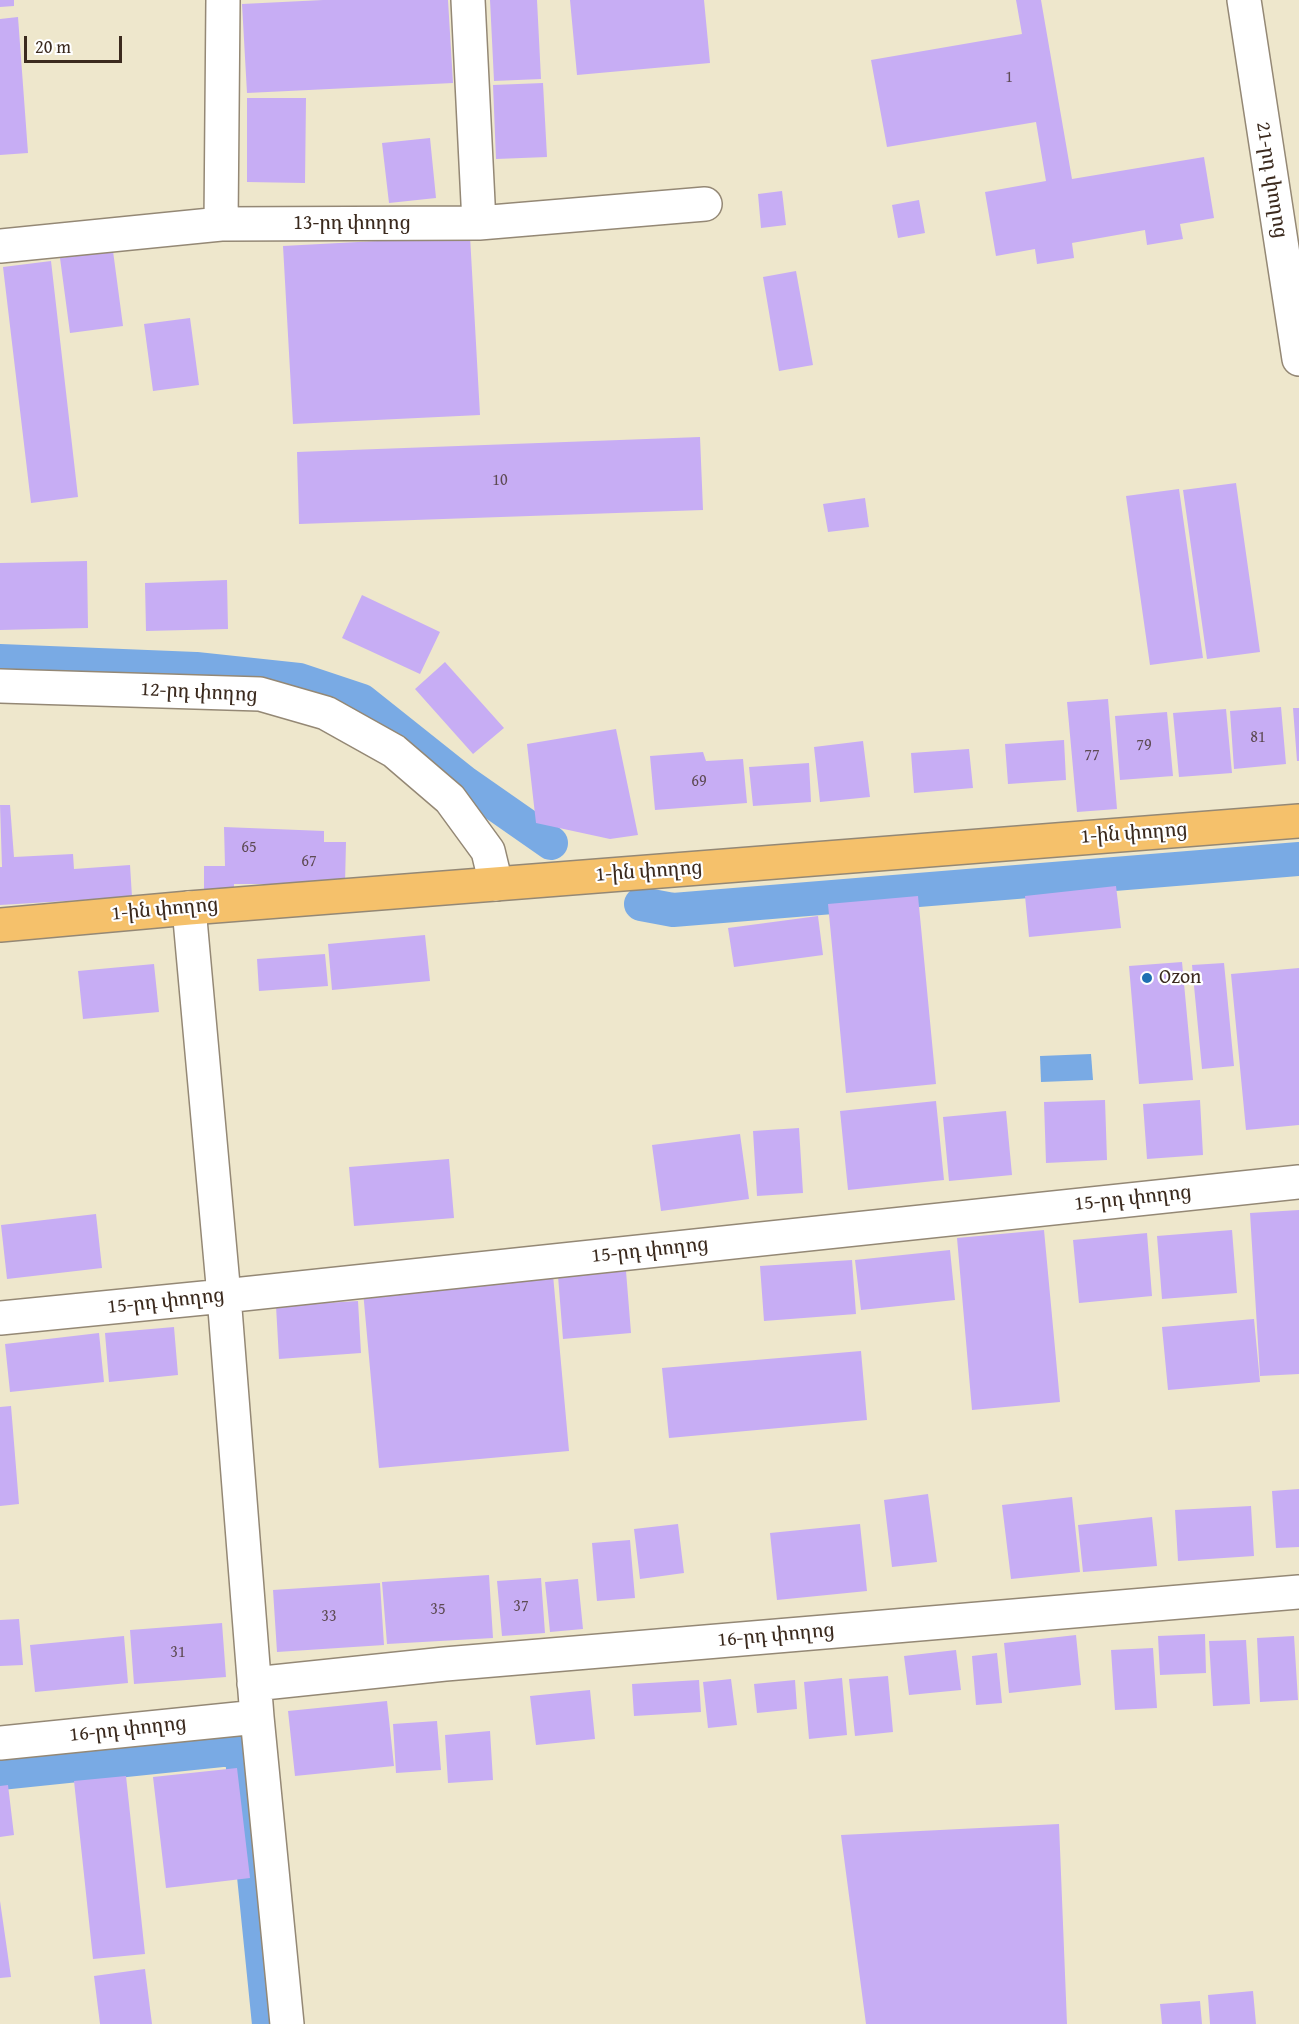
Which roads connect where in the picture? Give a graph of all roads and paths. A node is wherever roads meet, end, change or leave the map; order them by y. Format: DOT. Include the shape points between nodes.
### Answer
graph roads {
  1 [pos="223,0"];
  2 [pos="468,0"];
  3 [pos="1244,0"];
  4 [pos="705,204"];
  5 [pos="479,223"];
  6 [pos="221,224"];
  7 [pos="0,246"];
  8 [pos="1299,359"];
  9 [pos="0,686"];
  10 [pos="1299,821"];
  11 [pos="496,884"];
  12 [pos="189,908"];
  13 [pos="0,925"];
  14 [pos="1299,1182"];
  15 [pos="224,1296"];
  16 [pos="0,1318"];
  17 [pos="1299,1592"];
  18 [pos="254,1684"];
  19 [pos="257,1717"];
  20 [pos="0,1743"];
  21 [pos="287,2024"];
  1 -- 6 [label="street"];
  2 -- 5 [label="street"];
  3 -- 8 [label="street, 21-րդ փողոց"];
  4 -- 5 [label="street, 13-րդ փողոց"];
  5 -- 6 [label="street, 13-րդ փողոց"];
  6 -- 7 [label="street, 13-րդ փողոց"];
  9 -- 11 [label="street, 12-րդ փողոց" via="260,694 326,712 394,751 450,799 488,851"];
  10 -- 11 [label="main road, 1-ին փողոց"];
  11 -- 12 [label="main road, 1-ին փողոց"];
  12 -- 13 [label="main road, 1-ին փողոց"];
  12 -- 15 [label="street"];
  14 -- 15 [label="street, 15-րդ փողոց"];
  15 -- 16 [label="street, 15-րդ փողոց"];
  15 -- 18 [label="street"];
  17 -- 18 [label="street, 16-րդ փողոց" via="445,1664"];
  18 -- 19 [label="street"];
  19 -- 20 [label="street, 16-րդ փողոց"];
  19 -- 21 [label="street"];
}
